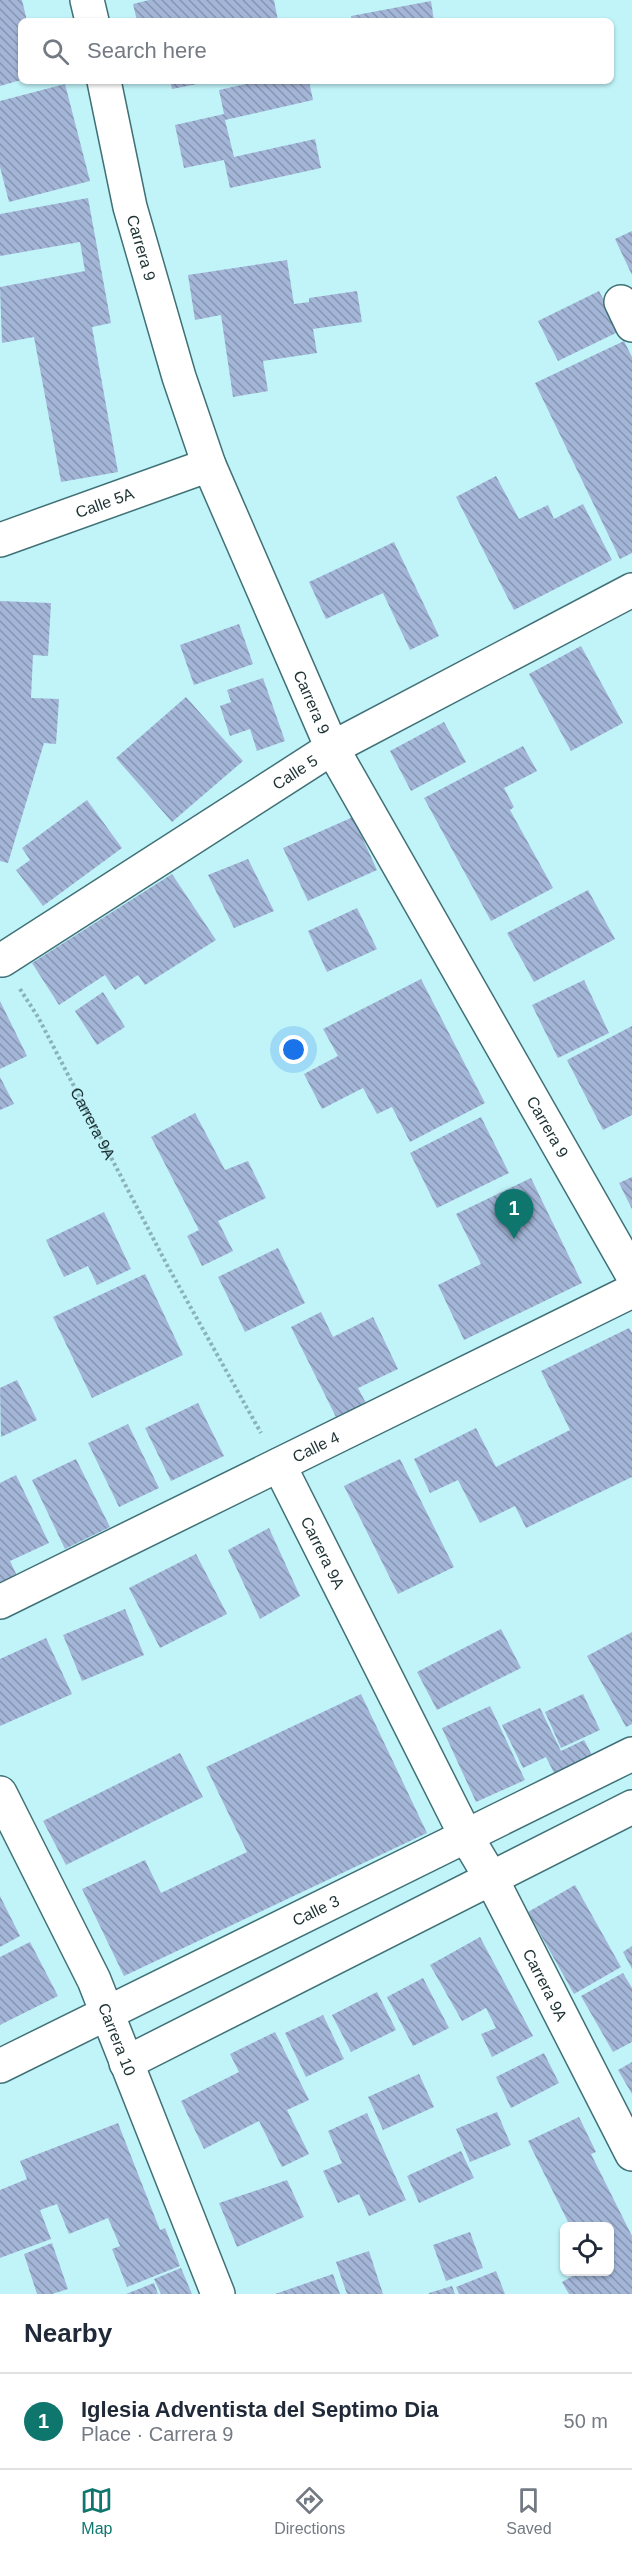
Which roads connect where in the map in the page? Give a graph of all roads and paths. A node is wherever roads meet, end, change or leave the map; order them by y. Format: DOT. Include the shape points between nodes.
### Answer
graph roads {
  1 [pos="87,0"];
  2 [pos="91,18"];
  3 [pos="105,84"];
  4 [pos="209,465"];
  5 [pos="0,540"];
  6 [pos="632,590"];
  7 [pos="332,748"];
  8 [pos="2,960"];
  9 [pos="632,1274"];
  10 [pos="632,1291"];
  11 [pos="279,1465"];
  12 [pos="0,1602"];
  13 [pos="632,1754"];
  14 [pos="0,1793"];
  15 [pos="632,1806"];
  16 [pos="466,1836"];
  17 [pos="491,1878"];
  18 [pos="107,2013"];
  19 [pos="126,2063"];
  20 [pos="0,2066"];
  21 [pos="632,2154"];
  22 [pos="218,2294"];
  1 -- 2 [label="street"];
  3 -- 4 [label="street, Carrera 9" via="130,207"];
  4 -- 5 [label="street, Calle 5A"];
  4 -- 7 [label="street, Carrera 9"];
  6 -- 7 [label="street, Calle 5"];
  7 -- 8 [label="street, Calle 5"];
  7 -- 9 [label="street, Carrera 9"];
  8 -- 11 [label="path, Carrera 9A" via="38,1017 167,1265"];
  10 -- 11 [label="street, Calle 4"];
  11 -- 12 [label="street, Calle 4"];
  11 -- 16 [label="street, Carrera 9A"];
  13 -- 16 [label="street, Calle 3"];
  14 -- 18 [label="street, Carrera 10"];
  15 -- 17 [label="street"];
  16 -- 17 [label="street, Carrera 9A"];
  16 -- 18 [label="street, Calle 3"];
  17 -- 19 [label="street"];
  17 -- 21 [label="street, Carrera 9A"];
  18 -- 19 [label="street, Carrera 10"];
  18 -- 20 [label="street, Calle 3"];
  19 -- 22 [label="street, Carrera 10"];
}
